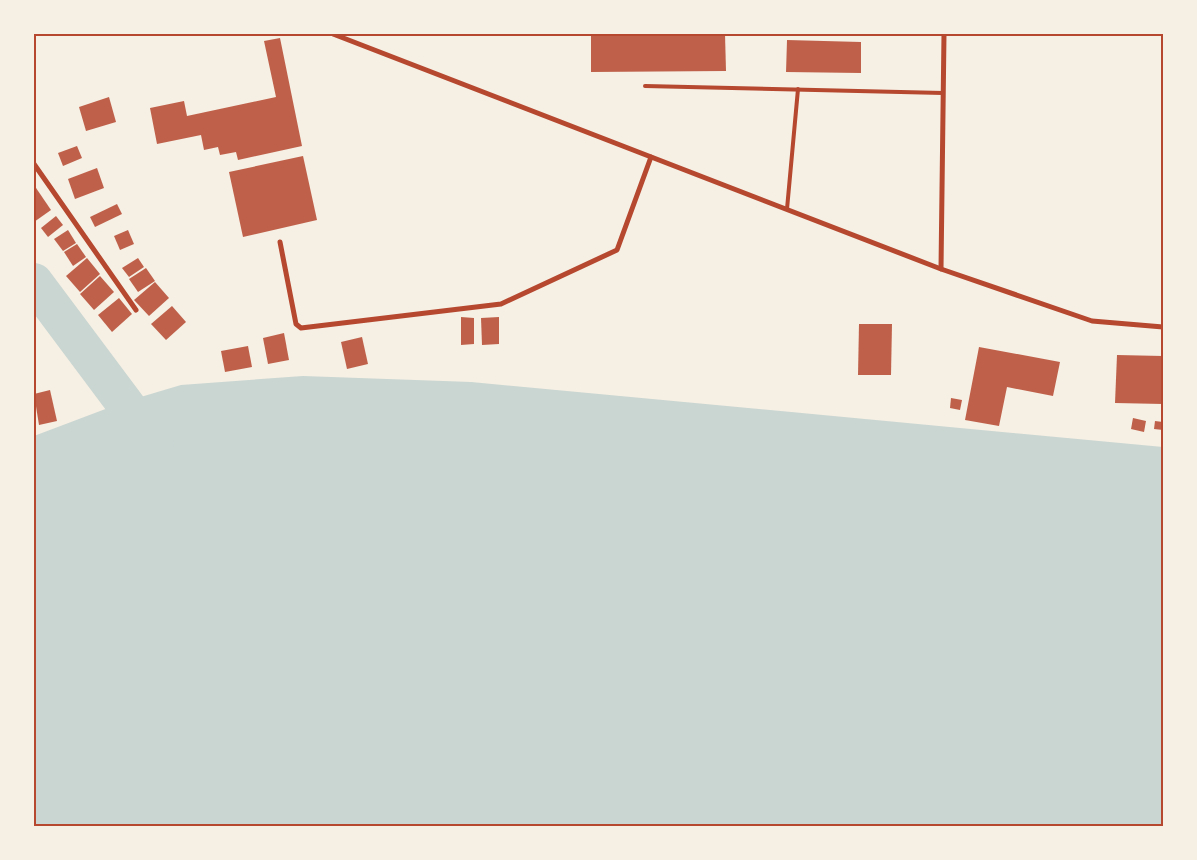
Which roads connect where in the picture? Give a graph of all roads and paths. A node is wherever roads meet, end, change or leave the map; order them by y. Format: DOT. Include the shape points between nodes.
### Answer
graph roads {
  1 [pos="333,34"];
  2 [pos="944,34"];
  3 [pos="645,86"];
  4 [pos="798,89"];
  5 [pos="943,93"];
  6 [pos="651,157"];
  7 [pos="34,164"];
  8 [pos="787,209"];
  9 [pos="280,242"];
  10 [pos="941,269"];
  11 [pos="136,310"];
  12 [pos="1163,327"];
  1 -- 6 [label="street"];
  2 -- 5 [label="street"];
  3 -- 4 [label="lane"];
  4 -- 5 [label="lane"];
  4 -- 8 [label="lane"];
  5 -- 10 [label="street"];
  6 -- 8 [label="street"];
  6 -- 9 [label="street" via="617,250 500,304 301,328 296,324"];
  7 -- 11 [label="street"];
  8 -- 10 [label="street"];
  10 -- 12 [label="street" via="1092,321"];
}
